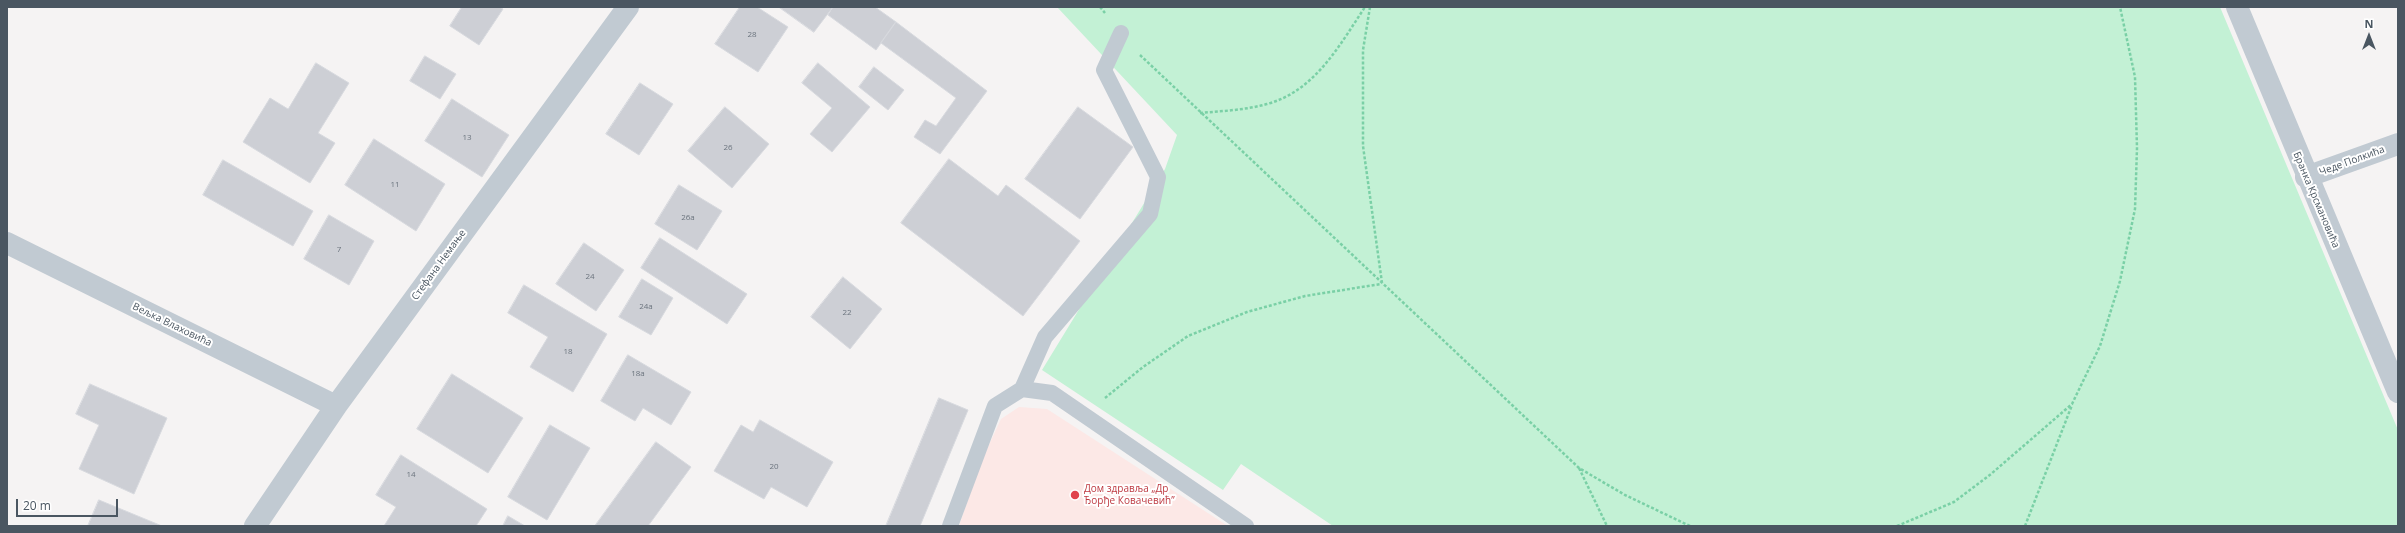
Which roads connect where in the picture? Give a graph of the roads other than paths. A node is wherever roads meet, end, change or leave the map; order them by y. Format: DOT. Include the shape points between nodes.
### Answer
graph roads {
  1 [pos="628,7"];
  2 [pos="2237,7"];
  3 [pos="1120,33"];
  4 [pos="2398,144"];
  5 [pos="2306,177"];
  6 [pos="7,243"];
  7 [pos="1022,389"];
  8 [pos="2398,392"];
  9 [pos="336,406"];
  10 [pos="255,526"];
  11 [pos="950,526"];
  12 [pos="1246,526"];
  1 -- 9 [label="street, Стефана Немање"];
  2 -- 5 [label="street, Бранка Крсмановића"];
  3 -- 7 [label="lane" via="1104,70 1158,177 1150,214 1045,337"];
  4 -- 5 [label="street, Чеде Полкића"];
  5 -- 8 [label="street, Бранка Крсмановића"];
  6 -- 9 [label="street, Вељка Влаховића"];
  7 -- 11 [label="lane" via="995,406"];
  7 -- 12 [label="lane" via="1052,393"];
  9 -- 10 [label="street, Стефана Немање"];
}
